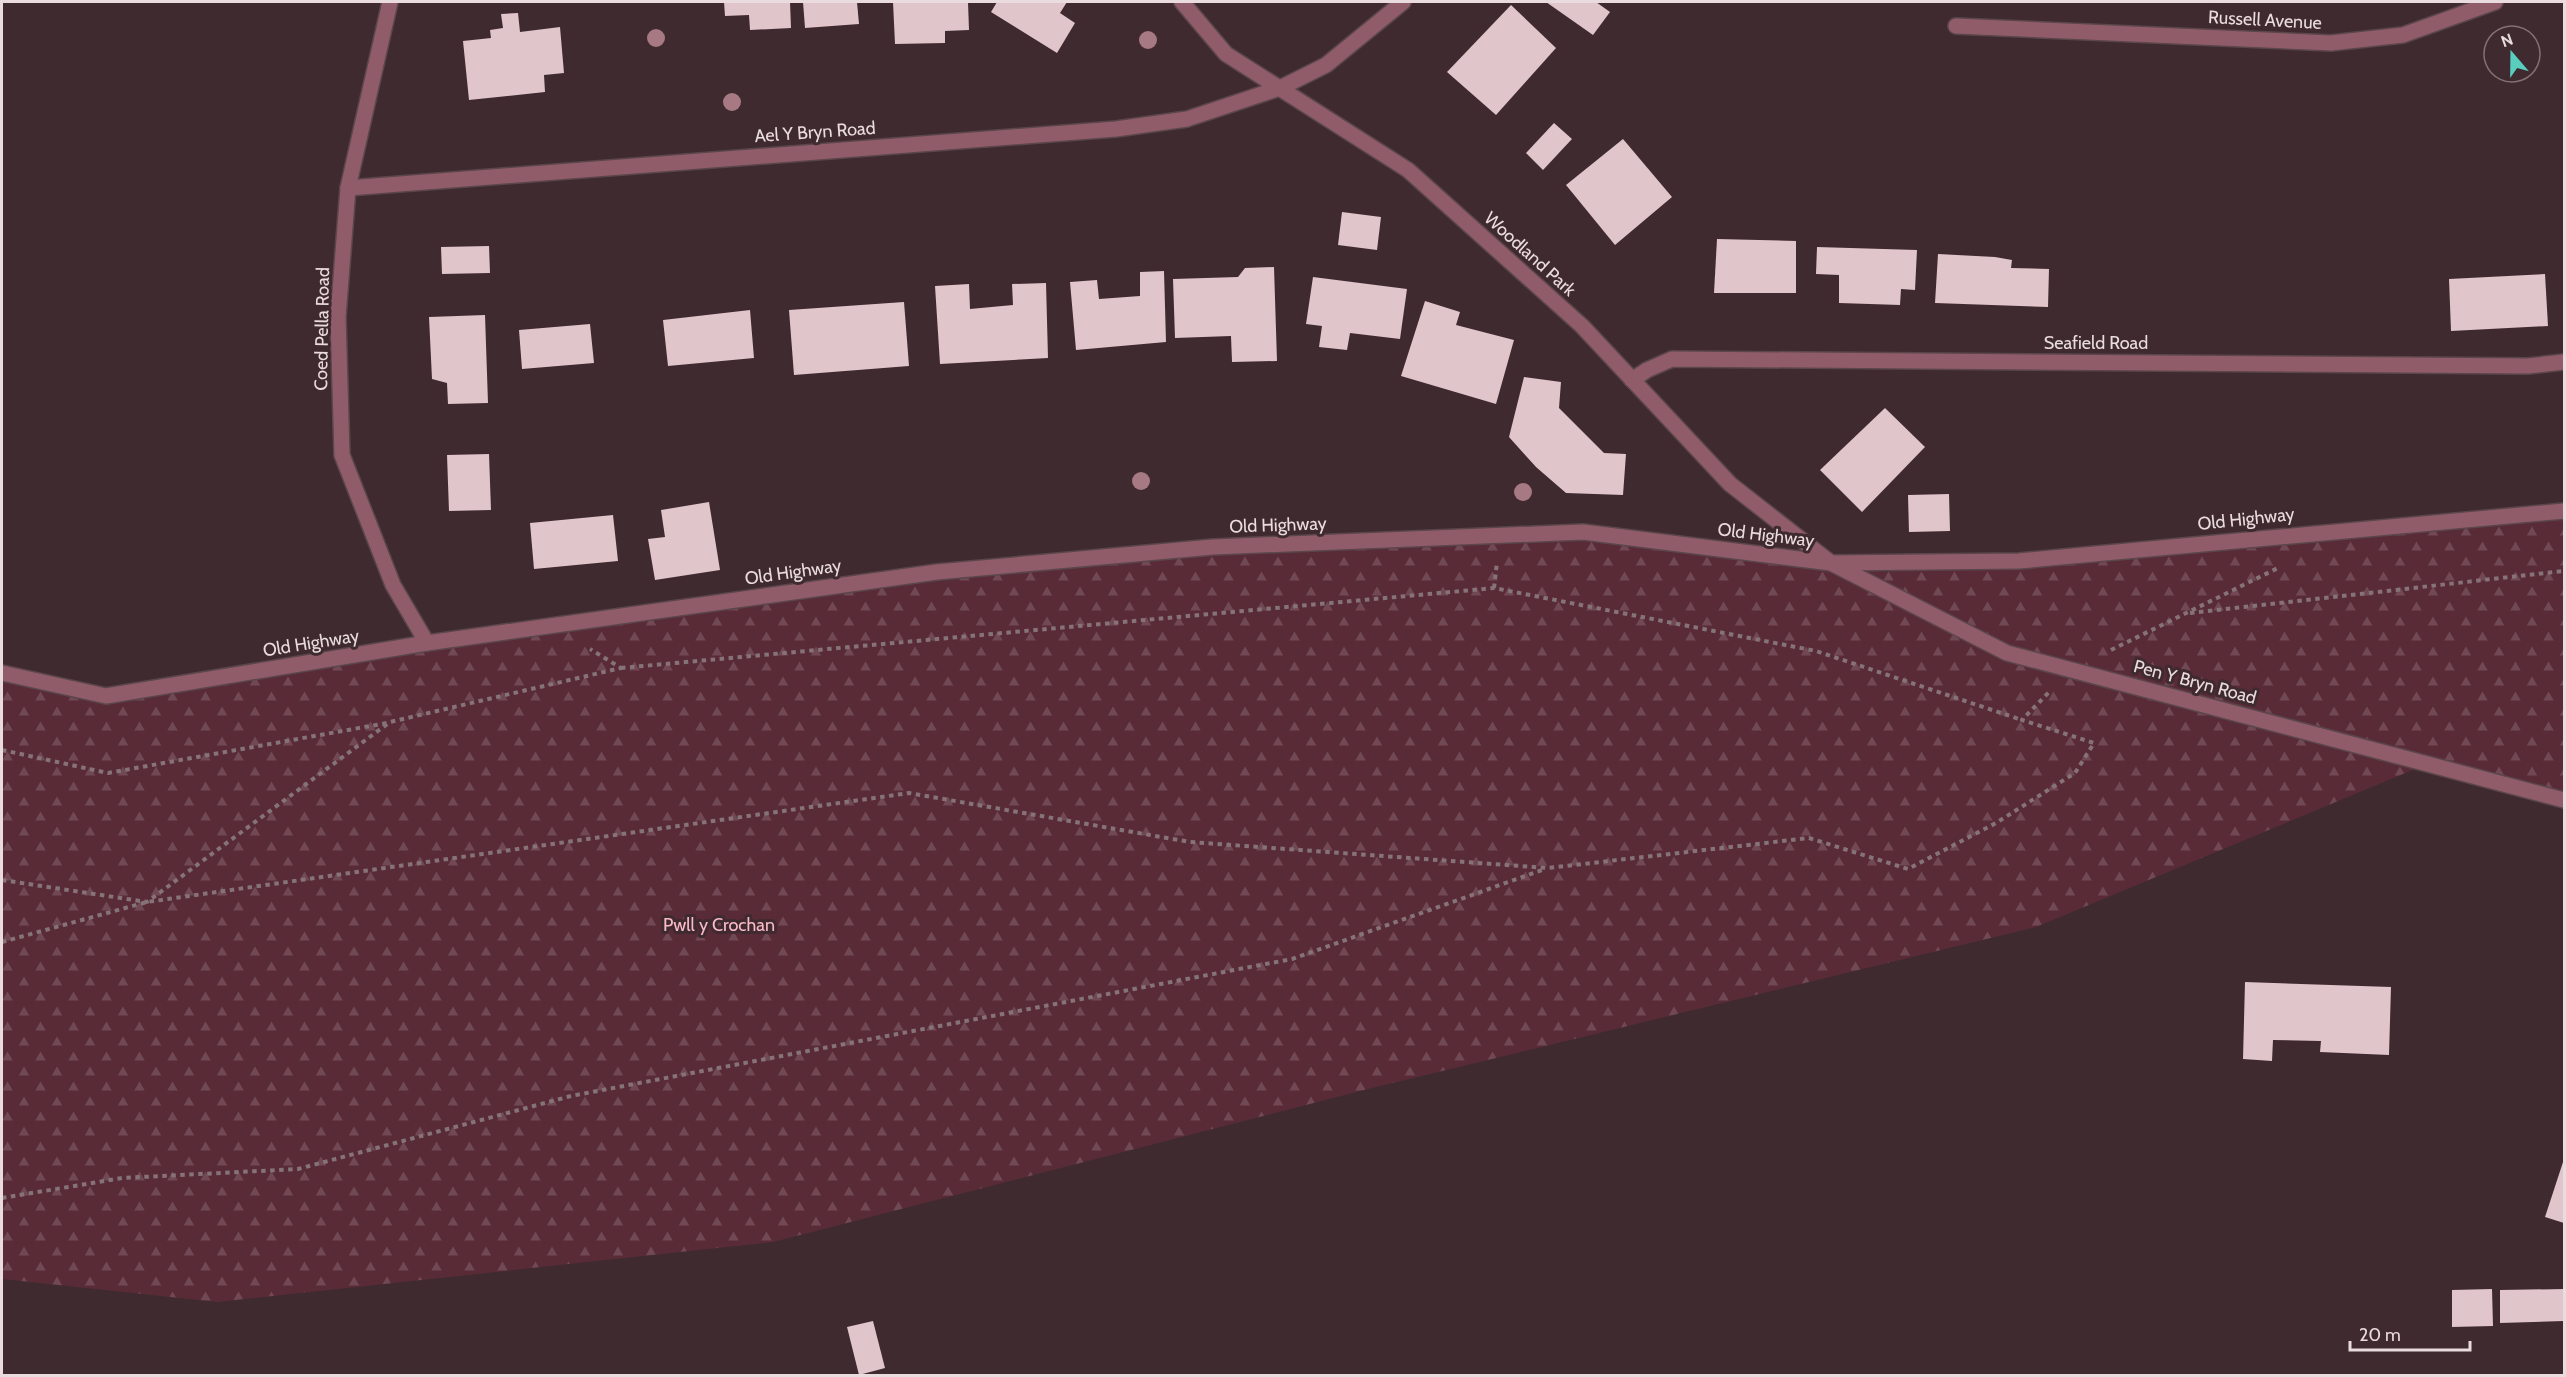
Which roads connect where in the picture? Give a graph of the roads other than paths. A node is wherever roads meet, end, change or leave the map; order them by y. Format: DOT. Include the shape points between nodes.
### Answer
graph roads {
  1 [pos="390,2"];
  2 [pos="1182,2"];
  3 [pos="1403,2"];
  4 [pos="2495,2"];
  5 [pos="1956,26"];
  6 [pos="1280,88"];
  7 [pos="348,188"];
  8 [pos="2565,362"];
  9 [pos="1632,380"];
  10 [pos="2565,511"];
  11 [pos="1831,563"];
  12 [pos="427,643"];
  13 [pos="2,674"];
  14 [pos="2565,800"];
  1 -- 7 [label="street, Coed Pella Road"];
  2 -- 6 [label="street, Woodland Park" via="1226,54"];
  3 -- 6 [label="street, Ael Y Bryn Road" via="1326,65"];
  4 -- 5 [label="street, Russell Avenue" via="2403,35 2331,43"];
  6 -- 7 [label="street, Ael Y Bryn Road" via="1188,119 1116,129"];
  6 -- 9 [label="street, Woodland Park" via="1408,170 1581,326"];
  7 -- 12 [label="street, Coed Pella Road" via="338,317 342,454 393,585"];
  8 -- 9 [label="street, Seafield Road" via="2528,366 1672,359"];
  9 -- 11 [label="street, Woodland Park" via="1730,484"];
  10 -- 11 [label="street, Old Highway" via="2019,561"];
  11 -- 12 [label="street, Old Highway" via="1583,532 1214,547 937,572"];
  11 -- 14 [label="street, Pen Y Bryn Road" via="2007,653"];
  12 -- 13 [label="street, Old Highway" via="106,696"];
}
